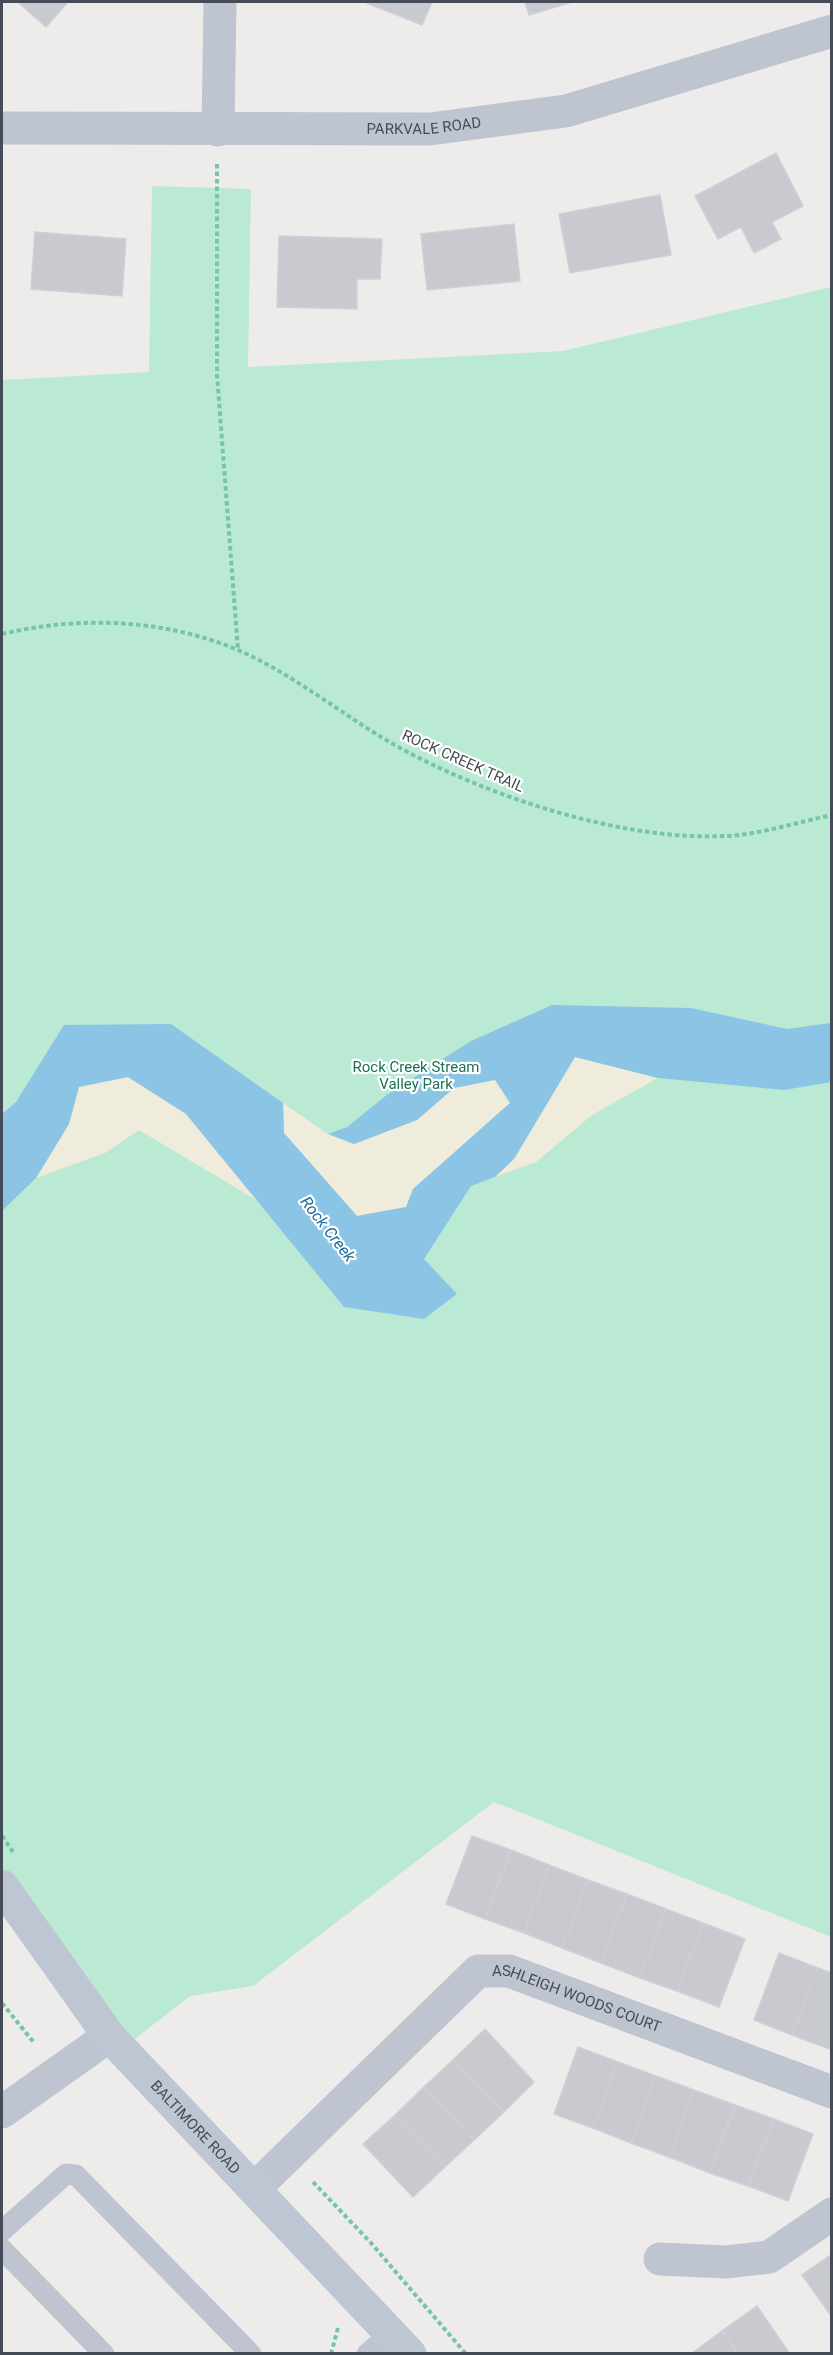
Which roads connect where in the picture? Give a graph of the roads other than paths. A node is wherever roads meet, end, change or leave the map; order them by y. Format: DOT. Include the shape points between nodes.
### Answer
graph roads {
  1 [pos="220,2"];
  2 [pos="831,31"];
  3 [pos="2,128"];
  4 [pos="218,130"];
  5 [pos="2,1886"];
  6 [pos="109,2037"];
  7 [pos="831,2092"];
  8 [pos="2,2112"];
  9 [pos="254,2189"];
  10 [pos="831,2214"];
  11 [pos="2,2231"];
  12 [pos="2,2249"];
  13 [pos="660,2259"];
  14 [pos="389,2347"];
  15 [pos="104,2354"];
  16 [pos="251,2354"];
  1 -- 4 [label="street"];
  2 -- 4 [label="street, PARKVALE ROAD" via="566,111 430,129"];
  3 -- 4 [label="street, PARKVALE ROAD"];
  5 -- 6 [label="street, BALTIMORE ROAD"];
  6 -- 8 [label="street"];
  6 -- 9 [label="street, BALTIMORE ROAD"];
  7 -- 9 [label="street, ASHLEIGH WOODS COURT" via="510,1971 478,1971"];
  9 -- 14 [label="street, BALTIMORE ROAD"];
  10 -- 13 [label="street" via="770,2258 726,2262"];
  11 -- 16 [label="lane" via="66,2174 76,2175"];
  12 -- 15 [label="lane"];
}
